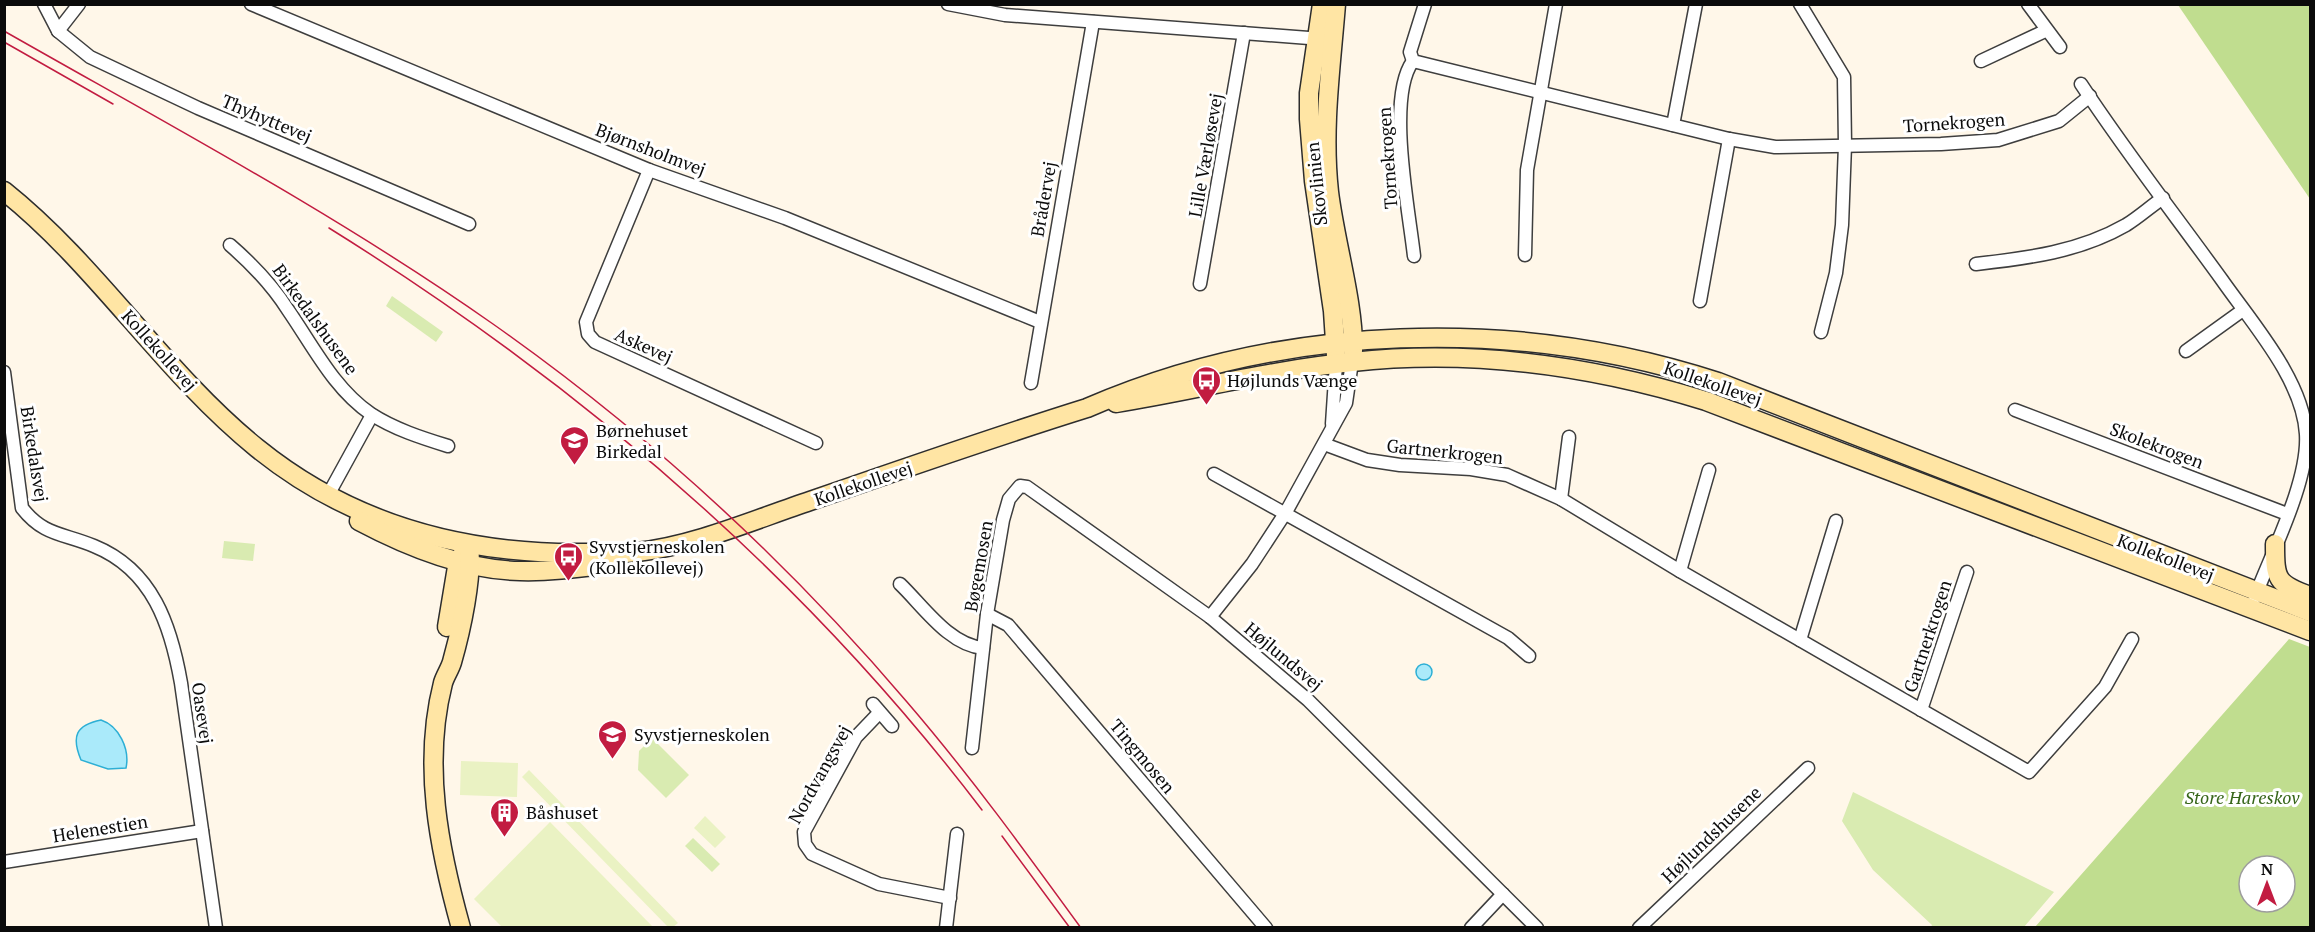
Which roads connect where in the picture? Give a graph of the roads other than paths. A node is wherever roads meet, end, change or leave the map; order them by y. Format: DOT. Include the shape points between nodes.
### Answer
graph roads {
  1 [pos="44,4"];
  2 [pos="79,4"];
  3 [pos="251,4"];
  4 [pos="948,4"];
  5 [pos="1322,4"];
  6 [pos="1336,4"];
  7 [pos="1425,4"];
  8 [pos="1556,4"];
  9 [pos="1696,4"];
  10 [pos="1800,4"];
  11 [pos="2028,4"];
  12 [pos="1093,22"];
  13 [pos="58,31"];
  14 [pos="2045,31"];
  15 [pos="1244,33"];
  16 [pos="1324,39"];
  17 [pos="2060,47"];
  18 [pos="1413,61"];
  19 [pos="1981,61"];
  20 [pos="2082,84"];
  21 [pos="1542,93"];
  22 [pos="2090,96"];
  23 [pos="1673,125"];
  24 [pos="1729,139"];
  25 [pos="1845,145"];
  26 [pos="650,170"];
  27 [pos="4,191"];
  28 [pos="2163,198"];
  29 [pos="469,224"];
  30 [pos="230,245"];
  31 [pos="1525,255"];
  32 [pos="1414,256"];
  33 [pos="1976,264"];
  34 [pos="1200,284"];
  35 [pos="1700,301"];
  36 [pos="2243,310"];
  37 [pos="1040,322"];
  38 [pos="1821,332"];
  39 [pos="1345,343"];
  40 [pos="2186,351"];
  41 [pos="1344,363"];
  42 [pos="4,372"];
  43 [pos="1031,383"];
  44 [pos="1087,408"];
  45 [pos="2015,410"];
  46 [pos="372,415"];
  47 [pos="1569,437"];
  48 [pos="816,443"];
  49 [pos="1324,444"];
  50 [pos="448,446"];
  51 [pos="1709,470"];
  52 [pos="1214,474"];
  53 [pos="1015,491"];
  54 [pos="327,497"];
  55 [pos="1561,499"];
  56 [pos="1286,512"];
  57 [pos="2287,514"];
  58 [pos="1836,520"];
  59 [pos="83,543"];
  60 [pos="2276,544"];
  61 [pos="469,545"];
  62 [pos="637,552"];
  63 [pos="465,562"];
  64 [pos="1680,571"];
  65 [pos="1967,572"];
  66 [pos="900,584"];
  67 [pos="2257,592"];
  68 [pos="2310,596"];
  69 [pos="2250,610"];
  70 [pos="2310,612"];
  71 [pos="987,614"];
  72 [pos="1209,617"];
  73 [pos="2310,631"];
  74 [pos="2132,639"];
  75 [pos="1800,640"];
  76 [pos="983,648"];
  77 [pos="1529,656"];
  78 [pos="1921,710"];
  79 [pos="892,726"];
  80 [pos="972,748"];
  81 [pos="1808,768"];
  82 [pos="202,831"];
  83 [pos="957,834"];
  84 [pos="4,862"];
  85 [pos="1503,894"];
  86 [pos="950,898"];
  87 [pos="216,927"];
  88 [pos="461,927"];
  89 [pos="946,927"];
  90 [pos="1266,927"];
  91 [pos="1471,927"];
  92 [pos="1537,927"];
  93 [pos="1639,927"];
  1 -- 13 [label="street"];
  2 -- 13 [label="street"];
  3 -- 26 [label="street, Bjørnsholmvej"];
  4 -- 12 [label="street" via="1005,15"];
  5 -- 16 [label="street, Skovlinien"];
  6 -- 16 [label="street, Skovlinien"];
  7 -- 18 [label="street, Tornekrogen" via="1410,52"];
  8 -- 21 [label="street"];
  9 -- 23 [label="street"];
  10 -- 25 [label="street" via="1844,77"];
  11 -- 14 [label="street"];
  12 -- 15 [label="street"];
  12 -- 37 [label="street, Brådervej"];
  13 -- 29 [label="street, Thyhyttevej" via="100,62"];
  14 -- 17 [label="street"];
  14 -- 19 [label="street"];
  15 -- 16 [label="street"];
  15 -- 34 [label="street, Lille Værløsevej"];
  16 -- 39 [label="street, Skovlinien" via="1309,119 1314,181"];
  18 -- 21 [label="street, Tornekrogen"];
  18 -- 32 [label="street, Tornekrogen" via="1407,68 1400,100"];
  20 -- 22 [label="street"];
  21 -- 23 [label="street, Tornekrogen"];
  21 -- 31 [label="street" via="1527,170"];
  22 -- 25 [label="street, Tornekrogen" via="2059,120 1998,140"];
  22 -- 28 [label="street"];
  23 -- 24 [label="street, Tornekrogen"];
  24 -- 25 [label="street, Tornekrogen" via="1775,147"];
  24 -- 35 [label="street"];
  25 -- 38 [label="street" via="1836,273"];
  26 -- 37 [label="street, Bjørnsholmvej" via="785,218"];
  26 -- 48 [label="street, Askevej" via="586,322 588,333 595,342"];
  27 -- 54 [label="street, Kollekollevej" via="54,235 228,422 289,473"];
  28 -- 33 [label="street" via="2126,225 2078,247"];
  28 -- 36 [label="street"];
  30 -- 46 [label="street, Birkedalshusene" via="260,271 326,369"];
  36 -- 40 [label="street"];
  36 -- 57 [label="street" via="2293,384 2302,408 2305,459"];
  37 -- 43 [label="street, Brådervej"];
  39 -- 41 [label="street, Skovlinien"];
  39 -- 44 [label="street, Kollekollevej" via="1217,364 1138,386"];
  39 -- 67 [label="street, Kollekollevej" via="1482,338 1580,348 1682,370"];
  41 -- 44 [label="street, Kollekollevej"];
  41 -- 49 [label="street" via="1332,425"];
  41 -- 69 [label="street, Kollekollevej" via="1480,357 1564,366 1645,382 1784,430"];
  42 -- 59 [label="street, Birkedalsvej" via="22,508 35,525"];
  44 -- 62 [label="street, Kollekollevej" via="738,526"];
  45 -- 57 [label="street, Skolekrogen"];
  46 -- 50 [label="street, Birkedalshusene" via="413,435"];
  46 -- 54 [label="street"];
  47 -- 55 [label="street"];
  49 -- 55 [label="street, Gartnerkrogen" via="1367,460 1508,475"];
  49 -- 56 [label="street"];
  51 -- 64 [label="street"];
  52 -- 56 [label="street"];
  53 -- 71 [label="street, Bøgemosen" via="1003,520"];
  53 -- 72 [label="street, Højlundsvej" via="1020,486 1034,490"];
  54 -- 61 [label="street, Kollekollevej" via="428,535"];
  54 -- 63 [label="street, Kollekollevej" via="341,512 382,533 430,553"];
  55 -- 64 [label="street, Gartnerkrogen"];
  56 -- 72 [label="street" via="1252,564"];
  56 -- 77 [label="street" via="1508,638"];
  57 -- 60 [label="street"];
  58 -- 75 [label="street"];
  59 -- 82 [label="street, Oasevej" via="117,560 141,580 167,621 178,663"];
  60 -- 67 [label="street"];
  60 -- 68 [label="street" via="2278,579 2284,586"];
  61 -- 62 [label="street, Kollekollevej" via="553,554"];
  61 -- 63 [label="street"];
  62 -- 63 [label="street, Kollekollevej" via="617,563 547,571 518,571"];
  63 -- 88 [label="street" via="441,661 444,682 435,740 434,789 438,831"];
  64 -- 75 [label="street, Gartnerkrogen"];
  65 -- 78 [label="street, Gartnerkrogen"];
  66 -- 76 [label="street, Bøgemosen" via="958,640 970,647"];
  67 -- 69 [label="street"];
  67 -- 70 [label="street, Kollekollevej"];
  69 -- 73 [label="street, Kollekollevej"];
  71 -- 76 [label="street, Bøgemosen"];
  71 -- 90 [label="street, Tingmosen" via="1008,626"];
  72 -- 85 [label="street, Højlundsvej" via="1308,699"];
  74 -- 78 [label="street, Gartnerkrogen" via="2105,687 2029,772"];
  75 -- 78 [label="street, Gartnerkrogen"];
  76 -- 80 [label="street, Bøgemosen"];
  79 -- 86 [label="street, Nordvangsvej" via="876,708 804,832 805,844 812,854 879,884"];
  81 -- 93 [label="street, Højlundshusene"];
  82 -- 84 [label="street, Helenestien"];
  82 -- 87 [label="street, Oasevej"];
  83 -- 86 [label="street"];
  85 -- 91 [label="street"];
  85 -- 92 [label="street, Højlundsvej"];
  86 -- 89 [label="street"];
}
